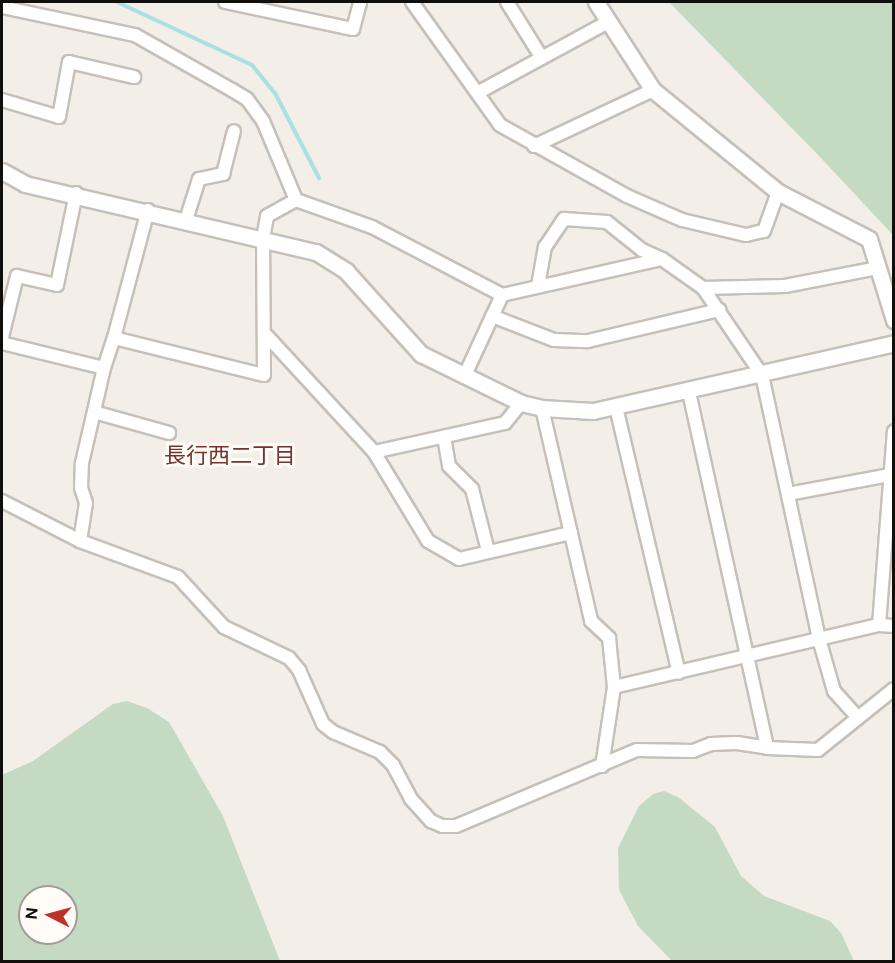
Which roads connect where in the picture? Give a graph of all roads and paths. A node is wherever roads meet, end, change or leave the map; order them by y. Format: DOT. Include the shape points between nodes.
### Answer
graph roads {
  1 [pos="225,2"];
  2 [pos="360,2"];
  3 [pos="412,2"];
  4 [pos="507,2"];
  5 [pos="596,2"];
  6 [pos="2,7"];
  7 [pos="608,22"];
  8 [pos="542,58"];
  9 [pos="134,77"];
  10 [pos="653,90"];
  11 [pos="479,92"];
  12 [pos="2,100"];
  13 [pos="234,131"];
  14 [pos="534,146"];
  15 [pos="2,171"];
  16 [pos="778,192"];
  17 [pos="76,193"];
  18 [pos="296,200"];
  19 [pos="148,210"];
  20 [pos="186,220"];
  21 [pos="263,239"];
  22 [pos="662,259"];
  23 [pos="878,268"];
  24 [pos="538,286"];
  25 [pos="703,288"];
  26 [pos="502,295"];
  27 [pos="719,310"];
  28 [pos="492,316"];
  29 [pos="894,320"];
  30 [pos="267,336"];
  31 [pos="2,337"];
  32 [pos="114,338"];
  33 [pos="2,342"];
  34 [pos="894,343"];
  35 [pos="104,368"];
  36 [pos="762,375"];
  37 [pos="464,377"];
  38 [pos="689,392"];
  39 [pos="521,403"];
  40 [pos="616,407"];
  41 [pos="542,408"];
  42 [pos="94,412"];
  43 [pos="894,432"];
  44 [pos="169,433"];
  45 [pos="444,437"];
  46 [pos="374,452"];
  47 [pos="890,475"];
  48 [pos="788,494"];
  49 [pos="2,501"];
  50 [pos="571,533"];
  51 [pos="80,541"];
  52 [pos="488,551"];
  53 [pos="879,625"];
  54 [pos="894,626"];
  55 [pos="819,639"];
  56 [pos="748,657"];
  57 [pos="679,673"];
  58 [pos="614,687"];
  59 [pos="894,689"];
  60 [pos="858,718"];
  61 [pos="767,748"];
  62 [pos="602,766"];
  1 -- 2 [label="street" via="353,29"];
  3 -- 11 [label="street"];
  4 -- 8 [label="street"];
  5 -- 7 [label="street"];
  6 -- 18 [label="street" via="104,25 135,35 247,99 263,121"];
  7 -- 8 [label="street"];
  7 -- 10 [label="street"];
  8 -- 11 [label="street"];
  9 -- 12 [label="street" via="69,62 59,117"];
  10 -- 14 [label="street"];
  10 -- 16 [label="street"];
  11 -- 14 [label="street" via="500,125"];
  13 -- 20 [label="street" via="223,174 199,178"];
  14 -- 16 [label="street" via="627,196 682,220 746,235 764,231"];
  15 -- 17 [label="street" via="25,184"];
  16 -- 23 [label="street" via="869,239"];
  17 -- 19 [label="street"];
  17 -- 31 [label="street" via="57,285 17,276"];
  18 -- 21 [label="street" via="267,216"];
  18 -- 26 [label="street" via="372,227"];
  19 -- 20 [label="street"];
  19 -- 32 [label="street"];
  20 -- 21 [label="street"];
  21 -- 30 [label="street"];
  21 -- 37 [label="street" via="316,252 346,271 421,354"];
  22 -- 24 [label="street"];
  22 -- 24 [label="street" via="642,250 607,222 564,219 545,248"];
  22 -- 25 [label="street"];
  23 -- 25 [label="street" via="785,286"];
  23 -- 29 [label="street"];
  24 -- 26 [label="street"];
  25 -- 27 [label="street"];
  26 -- 28 [label="street"];
  27 -- 28 [label="street" via="588,341 554,340"];
  27 -- 36 [label="street"];
  28 -- 37 [label="street"];
  30 -- 32 [label="street" via="264,375"];
  30 -- 46 [label="street"];
  32 -- 35 [label="street"];
  33 -- 35 [label="street"];
  34 -- 36 [label="street"];
  35 -- 42 [label="street"];
  36 -- 38 [label="street"];
  36 -- 48 [label="street"];
  37 -- 39 [label="street"];
  38 -- 40 [label="street"];
  38 -- 56 [label="street"];
  39 -- 41 [label="street"];
  39 -- 45 [label="street" via="505,423"];
  40 -- 41 [label="street" via="593,411"];
  40 -- 57 [label="street"];
  41 -- 50 [label="street"];
  42 -- 44 [label="street"];
  42 -- 51 [label="street" via="82,463 81,488 86,504"];
  43 -- 47 [label="street"];
  45 -- 46 [label="street"];
  45 -- 52 [label="street" via="449,466 472,489"];
  46 -- 52 [label="street" via="428,541 459,559"];
  47 -- 48 [label="street"];
  47 -- 53 [label="street"];
  48 -- 55 [label="street"];
  49 -- 51 [label="street"];
  50 -- 52 [label="street"];
  50 -- 58 [label="street" via="591,621 609,638"];
  51 -- 62 [label="street" via="178,577 224,627 289,658 299,670 323,724 380,752 432,821 456,825"];
  53 -- 54 [label="street"];
  53 -- 55 [label="street"];
  55 -- 56 [label="street"];
  55 -- 60 [label="street" via="834,691"];
  56 -- 57 [label="street"];
  56 -- 61 [label="street"];
  57 -- 58 [label="street"];
  58 -- 62 [label="street"];
  59 -- 60 [label="street"];
  60 -- 61 [label="street" via="818,750"];
  61 -- 62 [label="street" via="737,743 711,744 693,751 637,750"];
}
